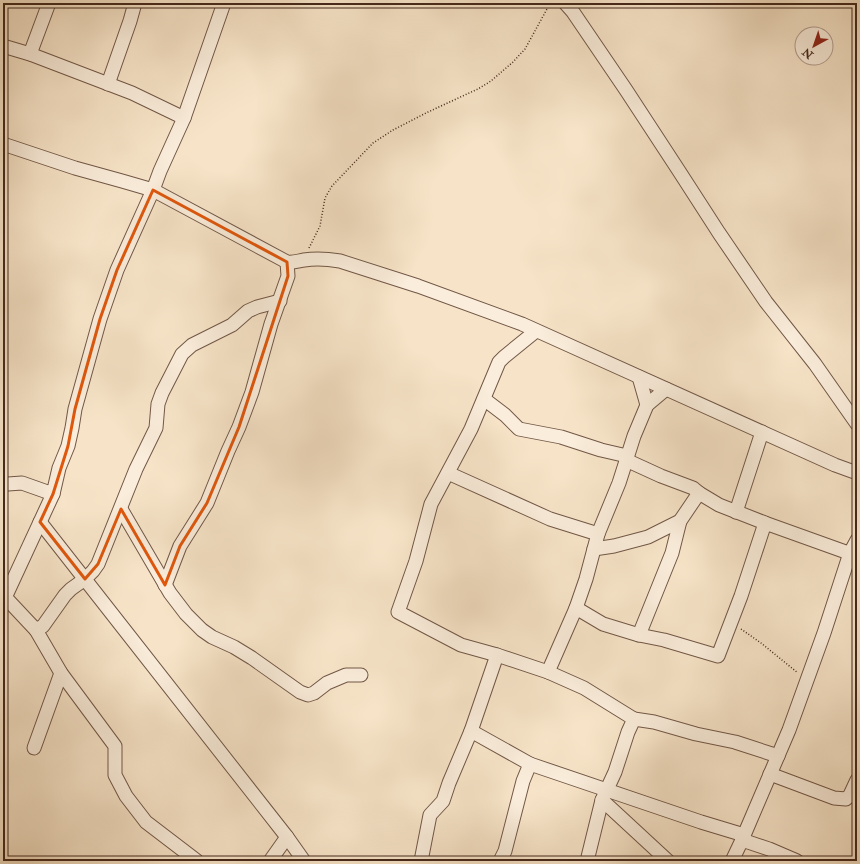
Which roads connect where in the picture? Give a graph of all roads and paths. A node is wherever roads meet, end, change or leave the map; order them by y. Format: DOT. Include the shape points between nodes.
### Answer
graph roads {
  1 [pos="49,3"];
  2 [pos="135,3"];
  3 [pos="224,3"];
  4 [pos="552,3"];
  5 [pos="566,3"];
  6 [pos="3,46"];
  7 [pos="30,54"];
  8 [pos="108,84"];
  9 [pos="184,118"];
  10 [pos="3,144"];
  11 [pos="154,190"];
  12 [pos="304,260"];
  13 [pos="288,262"];
  14 [pos="280,301"];
  15 [pos="536,331"];
  16 [pos="639,377"];
  17 [pos="666,389"];
  18 [pos="484,399"];
  19 [pos="648,405"];
  20 [pos="857,424"];
  21 [pos="762,432"];
  22 [pos="627,458"];
  23 [pos="448,473"];
  24 [pos="857,473"];
  25 [pos="3,483"];
  26 [pos="699,493"];
  27 [pos="53,494"];
  28 [pos="120,509"];
  29 [pos="736,512"];
  30 [pos="40,522"];
  31 [pos="680,522"];
  32 [pos="765,523"];
  33 [pos="598,534"];
  34 [pos="857,540"];
  35 [pos="594,549"];
  36 [pos="853,554"];
  37 [pos="85,579"];
  38 [pos="165,585"];
  39 [pos="4,599"];
  40 [pos="576,608"];
  41 [pos="731,622"];
  42 [pos="36,630"];
  43 [pos="639,635"];
  44 [pos="497,655"];
  45 [pos="548,672"];
  46 [pos="61,674"];
  47 [pos="361,675"];
  48 [pos="807,680"];
  49 [pos="634,719"];
  50 [pos="471,732"];
  51 [pos="34,748"];
  52 [pos="778,756"];
  53 [pos="530,764"];
  54 [pos="770,774"];
  55 [pos="857,780"];
  56 [pos="604,796"];
  57 [pos="287,837"];
  58 [pos="743,837"];
  59 [pos="197,861"];
  60 [pos="270,861"];
  61 [pos="304,861"];
  62 [pos="420,861"];
  63 [pos="500,861"];
  64 [pos="587,861"];
  65 [pos="668,861"];
  66 [pos="732,861"];
  67 [pos="797,861"];
  1 -- 7 [label="street"];
  2 -- 8 [label="street"];
  3 -- 9 [label="street"];
  4 -- 12 [label="path" via="525,49 497,77 478,89 393,130 373,144 332,186 325,198 320,226"];
  5 -- 20 [label="street" via="761,296"];
  6 -- 7 [label="street"];
  7 -- 8 [label="street"];
  8 -- 9 [label="street"];
  9 -- 11 [label="street"];
  10 -- 11 [label="street"];
  11 -- 13 [label="street"];
  11 -- 27 [label="street" via="117,270 100,319 75,409 68,446 59,468"];
  12 -- 13 [label="street"];
  12 -- 15 [label="street" via="330,259 340,262 418,286"];
  13 -- 14 [label="street" via="288,276"];
  14 -- 28 [label="street" via="248,311 232,325 192,345 182,354 162,393 158,404 156,428"];
  14 -- 38 [label="street" via="240,427 207,503 180,546"];
  15 -- 16 [label="street"];
  15 -- 18 [label="street" via="499,362"];
  16 -- 17 [label="street"];
  16 -- 19 [label="street"];
  17 -- 19 [label="street"];
  17 -- 21 [label="street"];
  18 -- 22 [label="street" via="519,429 561,438"];
  18 -- 23 [label="street" via="472,429"];
  19 -- 22 [label="street"];
  21 -- 24 [label="street"];
  21 -- 29 [label="street"];
  22 -- 26 [label="street"];
  22 -- 33 [label="street"];
  23 -- 33 [label="street" via="550,519"];
  23 -- 44 [label="street" via="431,504 416,561 398,612 461,645"];
  25 -- 27 [label="street" via="22,483"];
  26 -- 29 [label="street"];
  26 -- 31 [label="street"];
  27 -- 30 [label="street"];
  28 -- 37 [label="street" via="98,564"];
  28 -- 38 [label="street"];
  29 -- 32 [label="street"];
  30 -- 37 [label="street"];
  30 -- 39 [label="street"];
  31 -- 35 [label="street" via="648,537"];
  31 -- 43 [label="street" via="672,553"];
  32 -- 36 [label="street"];
  32 -- 41 [label="street"];
  33 -- 35 [label="street"];
  34 -- 36 [label="street"];
  35 -- 40 [label="street"];
  36 -- 48 [label="street"];
  37 -- 42 [label="street" via="65,595 43,626"];
  37 -- 57 [label="street"];
  38 -- 47 [label="street" via="186,614 202,630 252,658 300,692 308,695 346,674"];
  39 -- 42 [label="street"];
  40 -- 43 [label="street" via="603,624"];
  40 -- 45 [label="street"];
  41 -- 43 [label="street" via="718,656"];
  41 -- 48 [label="path"];
  42 -- 46 [label="street"];
  44 -- 45 [label="street"];
  44 -- 50 [label="street"];
  45 -- 49 [label="street" via="584,688"];
  46 -- 51 [label="street"];
  46 -- 59 [label="street" via="115,746 114,775 126,796 146,822"];
  48 -- 52 [label="street"];
  49 -- 52 [label="street" via="735,742"];
  49 -- 56 [label="street"];
  50 -- 53 [label="street"];
  50 -- 62 [label="street" via="443,801 430,816"];
  52 -- 54 [label="street"];
  53 -- 56 [label="street"];
  53 -- 63 [label="street"];
  54 -- 55 [label="street" via="834,798 846,798 850,795"];
  54 -- 58 [label="street"];
  56 -- 58 [label="street" via="701,822"];
  56 -- 64 [label="street"];
  56 -- 65 [label="street"];
  57 -- 60 [label="street"];
  57 -- 61 [label="street"];
  58 -- 66 [label="street"];
  58 -- 67 [label="street"];
}
